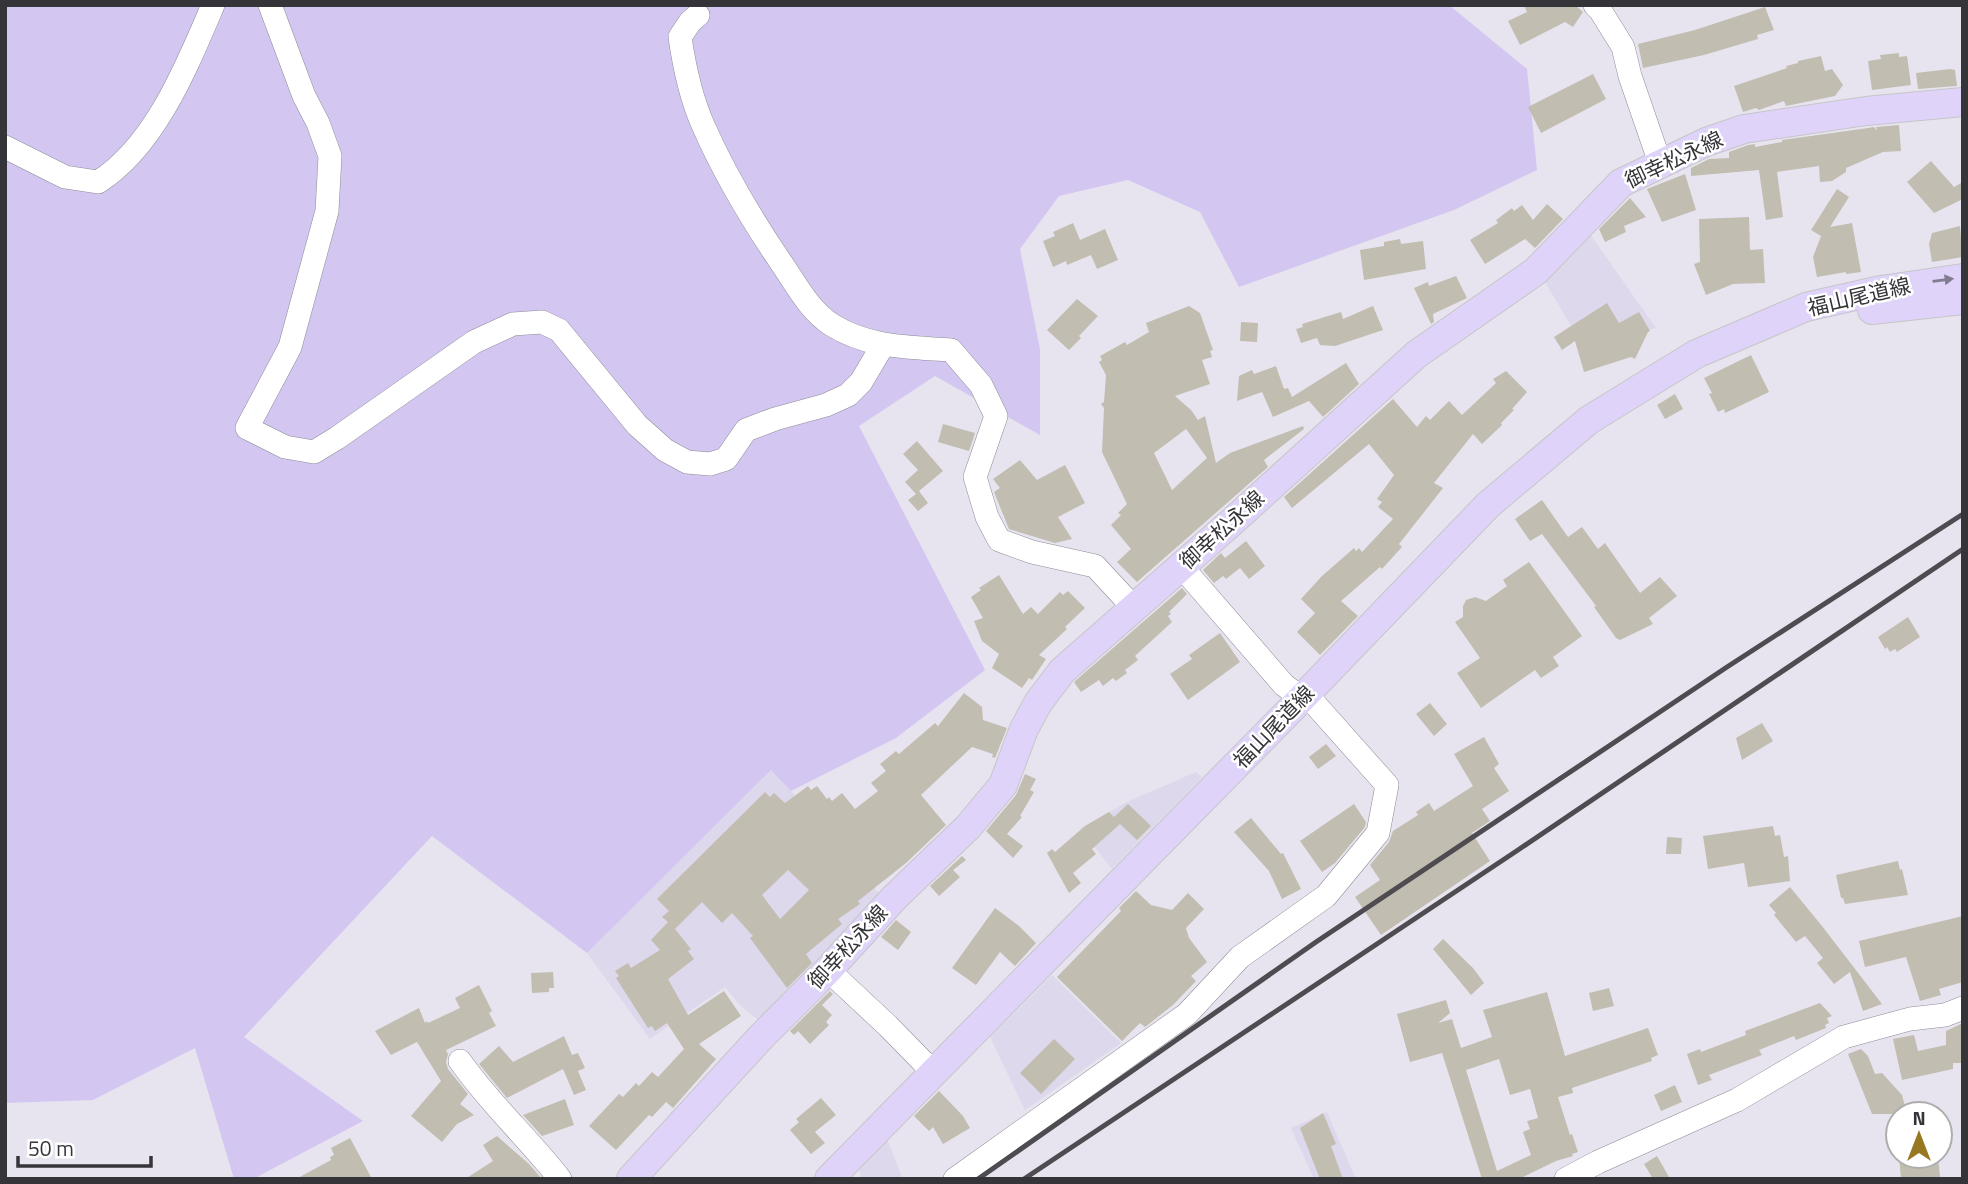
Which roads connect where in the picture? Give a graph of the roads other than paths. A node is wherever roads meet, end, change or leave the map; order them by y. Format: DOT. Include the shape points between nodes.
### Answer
graph roads {
  1 [pos="213,5"];
  2 [pos="270,5"];
  3 [pos="1595,5"];
  4 [pos="698,15"];
  5 [pos="1963,102"];
  6 [pos="5,147"];
  7 [pos="1660,163"];
  8 [pos="1963,278"];
  9 [pos="1963,300"];
  10 [pos="1759,328"];
  11 [pos="883,345"];
  12 [pos="1181,566"];
  13 [pos="1135,609"];
  14 [pos="1306,694"];
  15 [pos="828,970"];
  16 [pos="1963,1008"];
  17 [pos="460,1062"];
  18 [pos="933,1072"];
  19 [pos="560,1179"];
  20 [pos="631,1179"];
  21 [pos="829,1179"];
  22 [pos="955,1179"];
  23 [pos="1566,1179"];
  1 -- 6 [label="street" via="166,105 116,171 98,183 65,177"];
  2 -- 11 [label="street" via="330,156 327,211 290,347 247,428 285,447 313,452 474,342 513,324 542,322 559,330 637,425 665,450 687,461 710,464 726,460 746,430 848,395"];
  3 -- 7 [label="street" via="1623,47"];
  4 -- 11 [label="street" via="680,37 684,60 702,123 750,216 813,310 833,325"];
  5 -- 7 [label="main road, 御幸松永線" via="1744,129"];
  7 -- 12 [label="main road, 御幸松永線" via="1620,183 1536,271 1417,354"];
  10 -- 8 [label="main road, 福山尾道線, one-way" via="1806,307"];
  9 -- 10 [label="main road, 福山尾道線"];
  10 -- 14 [label="main road, 福山尾道線" via="1696,354 1589,420 1488,505"];
  11 -- 13 [label="street" via="951,350 981,385 996,416 975,477 999,540 1095,566"];
  12 -- 13 [label="main road, 御幸松永線"];
  12 -- 14 [label="street" via="1284,685 1295,694"];
  13 -- 15 [label="main road, 御幸松永線" via="1062,671 1024,729 1003,785"];
  14 -- 18 [label="main road, 福山尾道線"];
  14 -- 22 [label="street" via="1387,785 1378,833 1326,896 1240,957 1187,1014"];
  15 -- 18 [label="street"];
  15 -- 20 [label="main road, 御幸松永線"];
  16 -- 23 [label="street" via="1844,1037 1737,1100"];
  17 -- 19 [label="street"];
  18 -- 21 [label="main road, 福山尾道線"];
}
